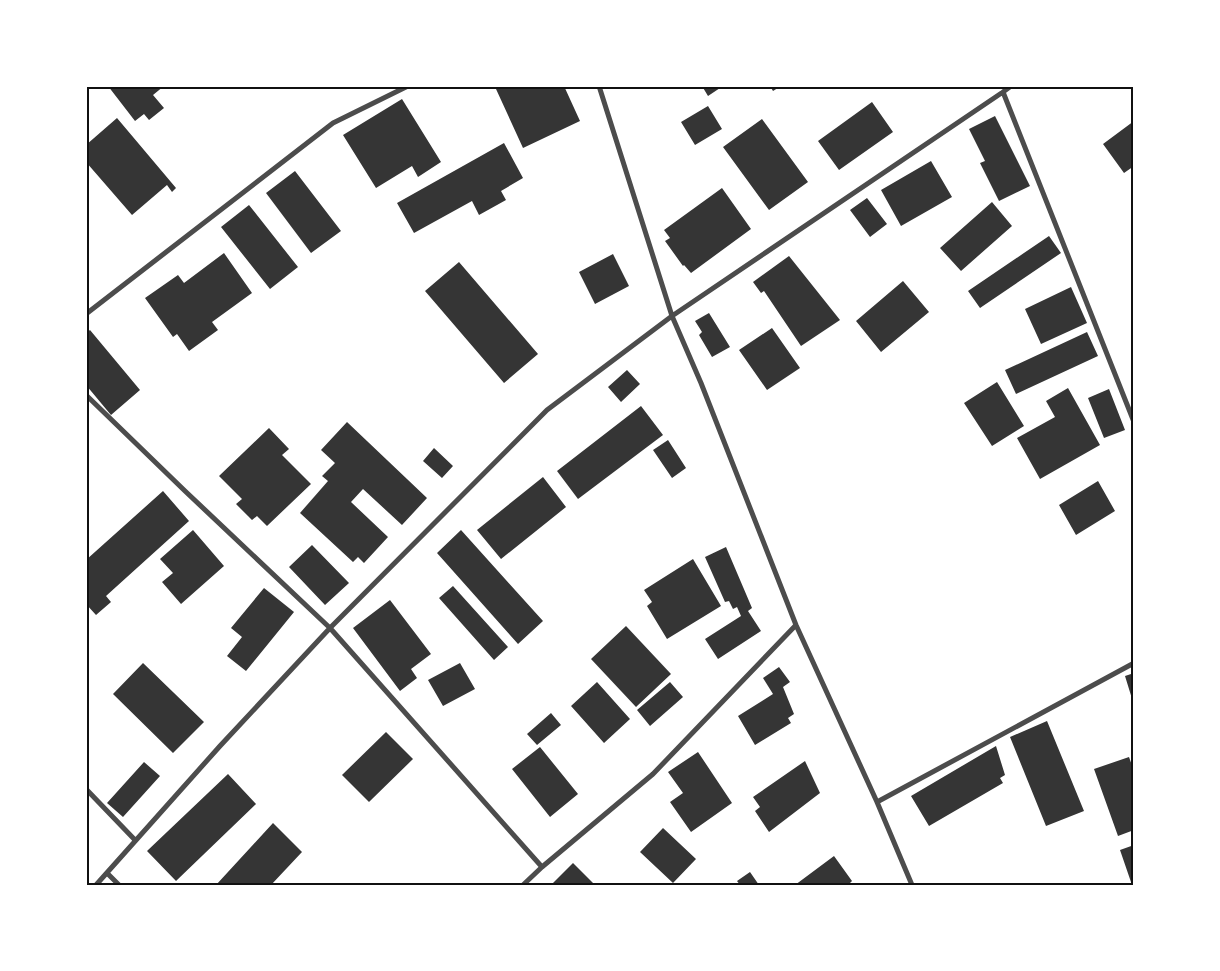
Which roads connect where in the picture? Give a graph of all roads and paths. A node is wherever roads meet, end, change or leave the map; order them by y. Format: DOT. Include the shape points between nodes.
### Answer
graph roads {
  1 [pos="408,86"];
  2 [pos="599,86"];
  3 [pos="1011,86"];
  4 [pos="1004,92"];
  5 [pos="86,314"];
  6 [pos="672,316"];
  7 [pos="86,395"];
  8 [pos="1134,422"];
  9 [pos="796,625"];
  10 [pos="330,628"];
  11 [pos="1134,663"];
  12 [pos="86,789"];
  13 [pos="877,802"];
  14 [pos="135,840"];
  15 [pos="542,867"];
  16 [pos="107,873"];
  17 [pos="96,885"];
  18 [pos="119,885"];
  19 [pos="523,885"];
  20 [pos="912,885"];
  1 -- 5 [label="street" via="333,123"];
  2 -- 6 [label="street"];
  3 -- 4 [label="street"];
  4 -- 6 [label="street"];
  4 -- 8 [label="street"];
  6 -- 9 [label="street"];
  6 -- 10 [label="street" via="547,410"];
  7 -- 10 [label="street"];
  9 -- 13 [label="street"];
  9 -- 15 [label="street" via="653,774"];
  10 -- 14 [label="street"];
  10 -- 15 [label="street"];
  11 -- 13 [label="street"];
  12 -- 14 [label="street"];
  13 -- 20 [label="street"];
  14 -- 16 [label="street"];
  15 -- 19 [label="street"];
  16 -- 17 [label="street"];
  16 -- 18 [label="street"];
}
